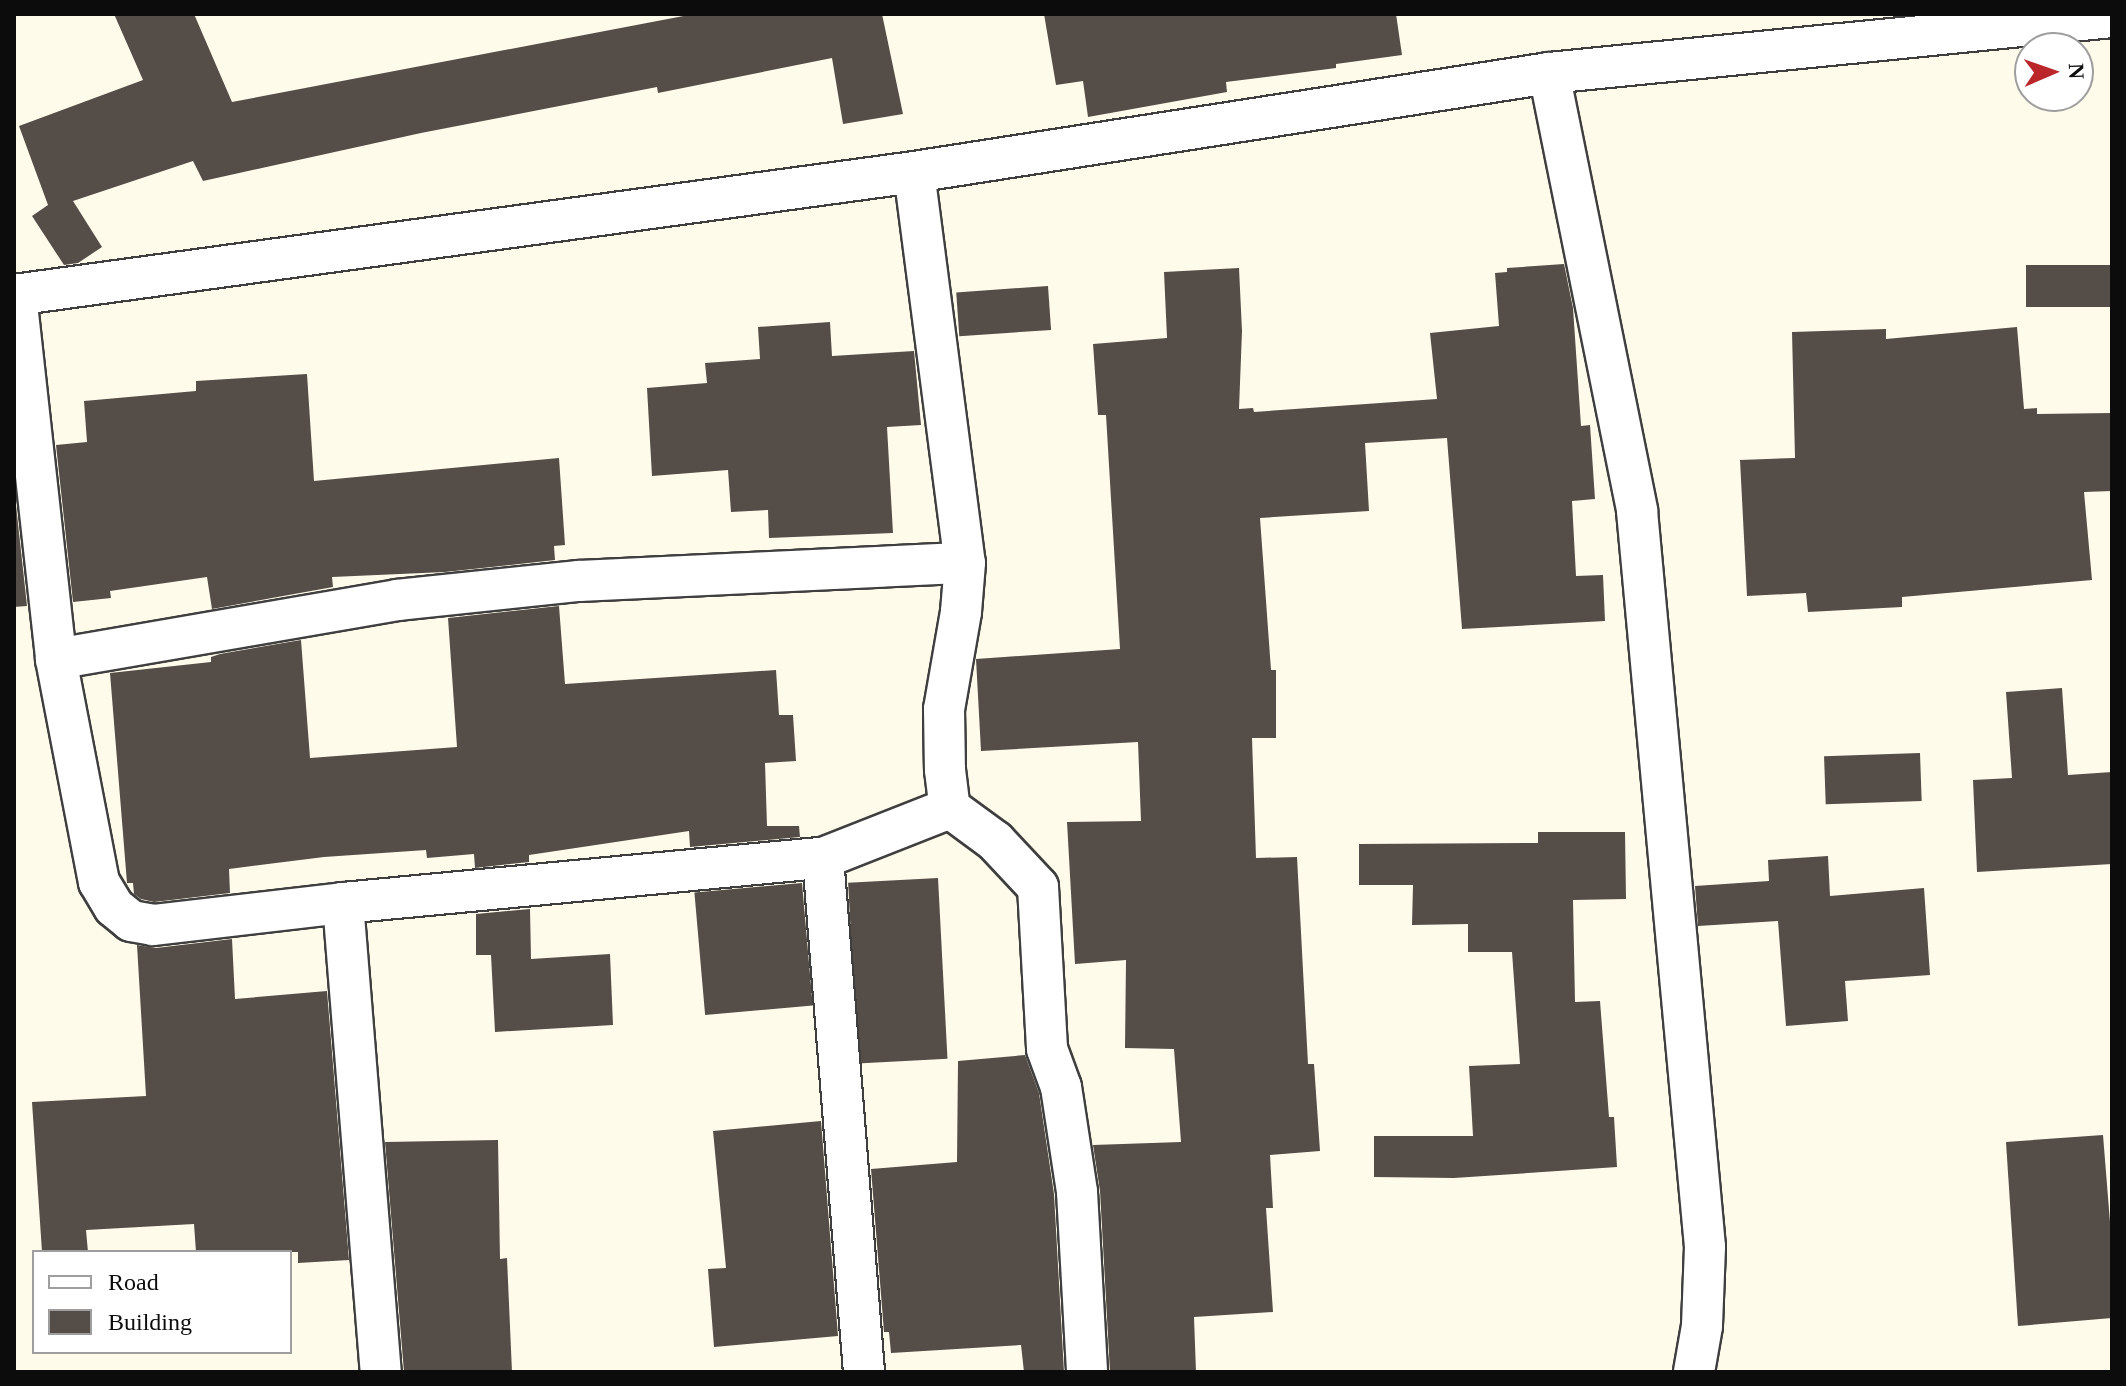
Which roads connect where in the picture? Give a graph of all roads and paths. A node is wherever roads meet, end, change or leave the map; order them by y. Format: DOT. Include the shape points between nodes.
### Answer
graph roads {
  1 [pos="2112,17"];
  2 [pos="1549,73"];
  3 [pos="914,172"];
  4 [pos="15,295"];
  5 [pos="965,563"];
  6 [pos="56,659"];
  7 [pos="950,808"];
  8 [pos="823,858"];
  9 [pos="343,903"];
  10 [pos="381,1372"];
  11 [pos="864,1372"];
  12 [pos="1087,1372"];
  13 [pos="1694,1372"];
  1 -- 2 [label="street"];
  2 -- 3 [label="street"];
  2 -- 13 [label="street" via="1637,511 1705,1247"];
  3 -- 4 [label="street"];
  3 -- 5 [label="street"];
  4 -- 6 [label="street"];
  5 -- 6 [label="street" via="563,583 397,600"];
  5 -- 7 [label="street" via="944,709"];
  6 -- 9 [label="street" via="99,882 114,907 131,921 153,925"];
  7 -- 8 [label="street"];
  7 -- 12 [label="street" via="995,841 1038,887 1047,1049 1061,1087 1077,1192"];
  8 -- 9 [label="street"];
  8 -- 11 [label="street"];
  9 -- 10 [label="street"];
}
